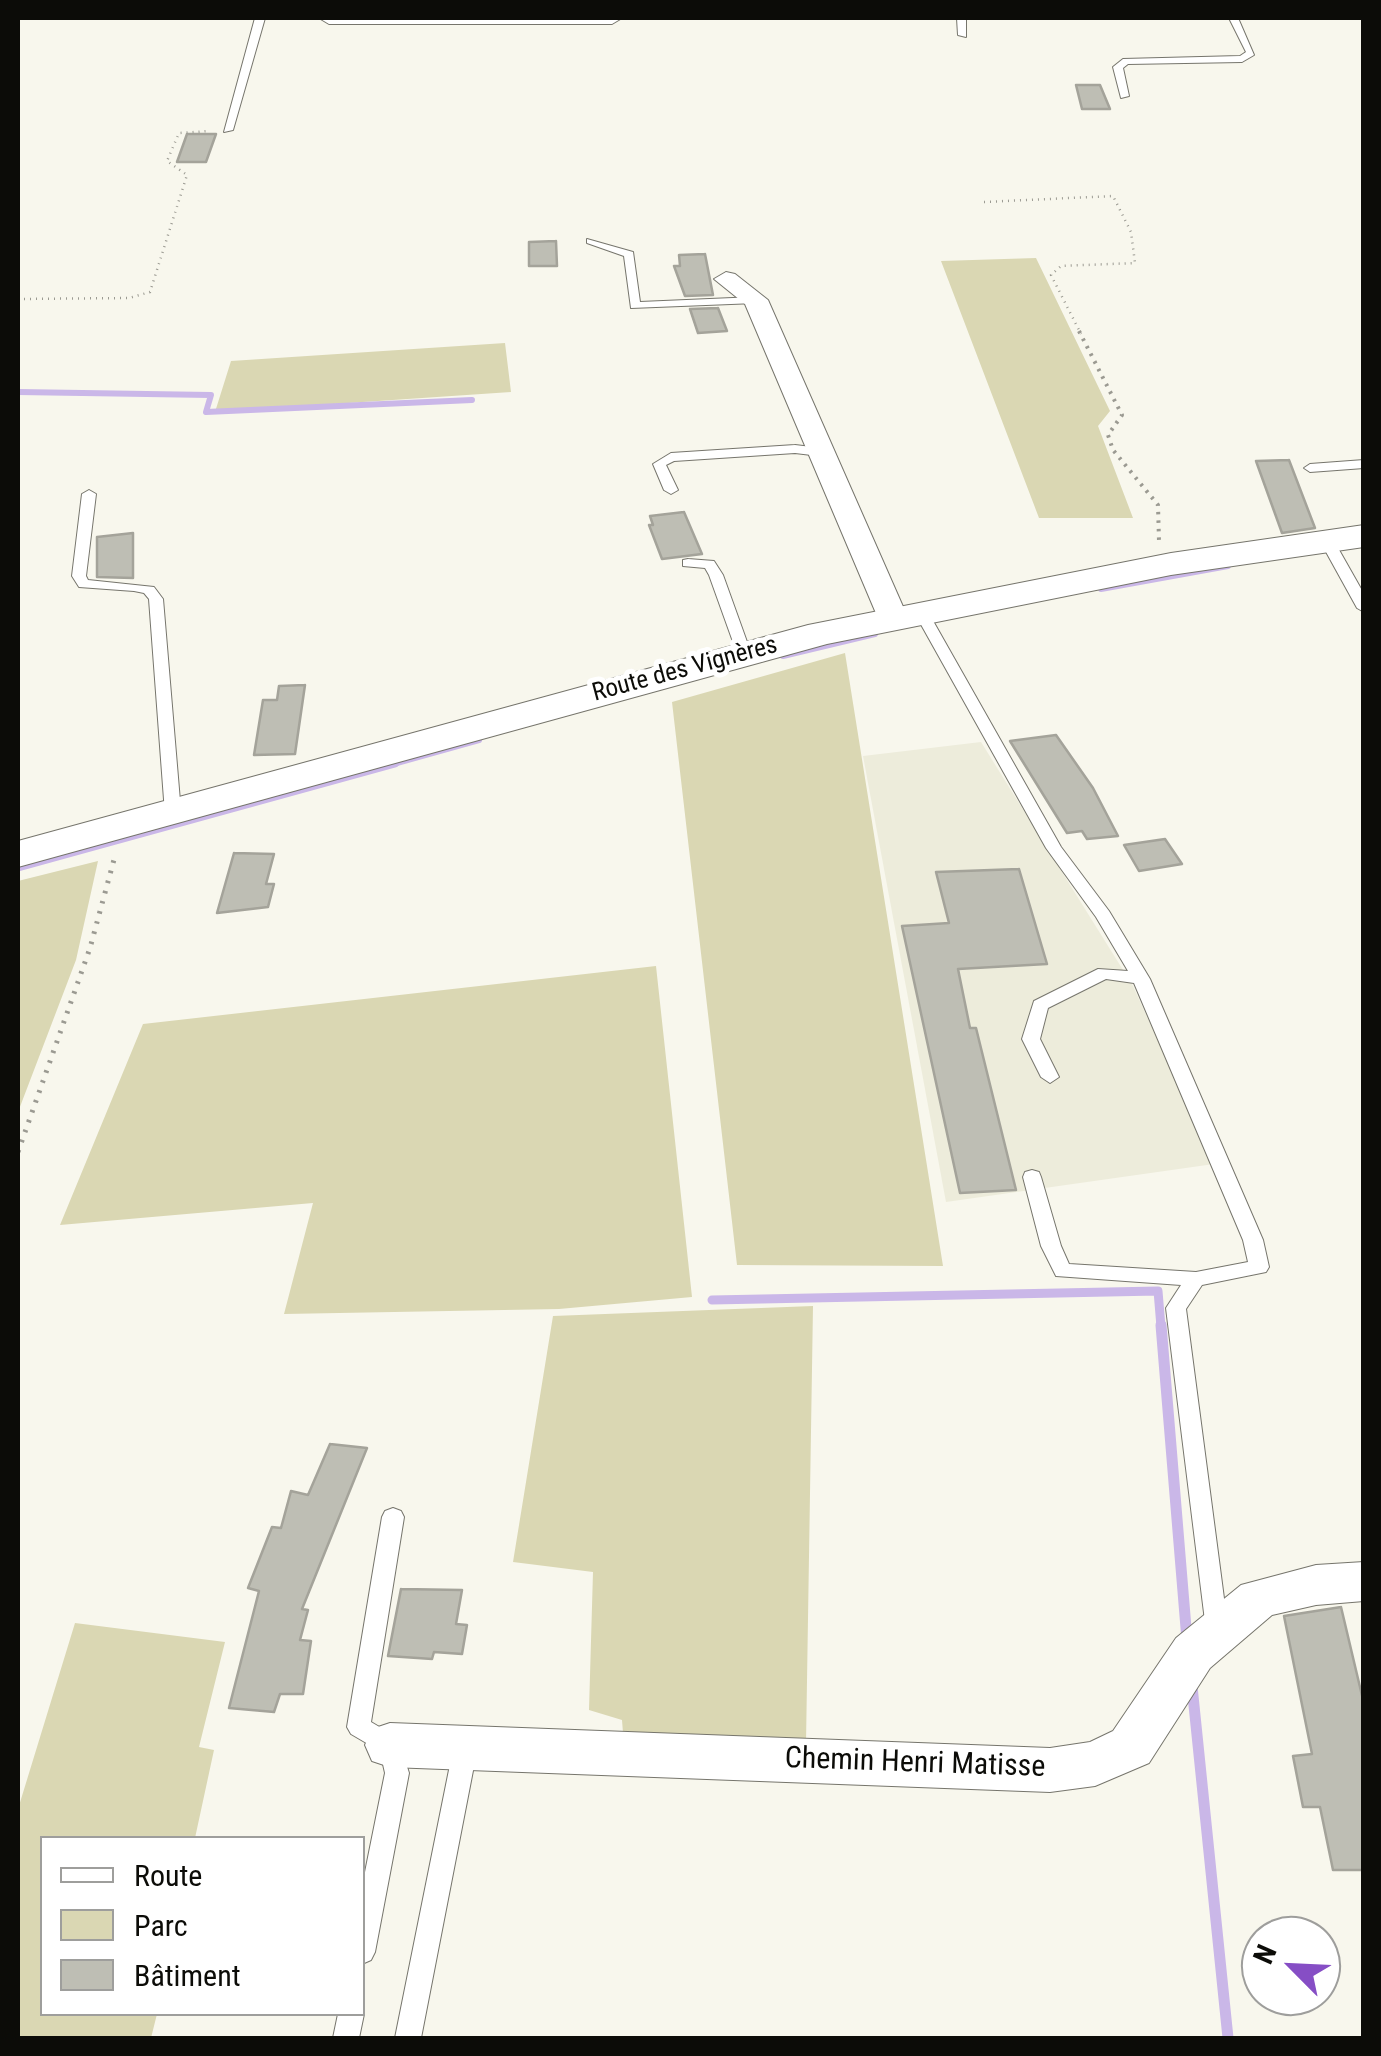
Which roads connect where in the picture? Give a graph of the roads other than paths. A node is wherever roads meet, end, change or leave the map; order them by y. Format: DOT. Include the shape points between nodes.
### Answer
graph roads {
  1 [pos="260,18"];
  2 [pos="329,18"];
  3 [pos="612,18"];
  4 [pos="961,18"];
  5 [pos="1233,18"];
  6 [pos="963,34"];
  7 [pos="1124,96"];
  8 [pos="228,130"];
  9 [pos="591,241"];
  10 [pos="726,279"];
  11 [pos="756,300"];
  12 [pos="820,452"];
  13 [pos="1364,464"];
  14 [pos="1310,468"];
  15 [pos="671,490"];
  16 [pos="90,494"];
  17 [pos="1345,539"];
  18 [pos="688,563"];
  19 [pos="1364,608"];
  20 [pos="907,615"];
  21 [pos="744,653"];
  22 [pos="173,813"];
  23 [pos="18,854"];
  24 [pos="1141,979"];
  25 [pos="1050,1077"];
  26 [pos="1032,1177"];
  27 [pos="1196,1279"];
  28 [pos="393,1517"];
  29 [pos="1364,1581"];
  30 [pos="1218,1629"];
  31 [pos="390,1745"];
  32 [pos="465,1748"];
  33 [pos="365,1937"];
  34 [pos="408,2038"];
  1 -- 8 [label="lane"];
  2 -- 3 [label="street"];
  4 -- 6 [label="lane"];
  5 -- 7 [label="lane" via="1250,52 1242,59 1126,60 1118,67"];
  9 -- 11 [label="lane" via="629,254 635,306"];
  10 -- 11 [label="street"];
  11 -- 12 [label="street"];
  12 -- 15 [label="lane" via="671,456 659,464"];
  12 -- 20 [label="street"];
  13 -- 14 [label="lane"];
  16 -- 22 [label="lane" via="78,576 84,584 134,586 156,598"];
  17 -- 19 [label="lane"];
  17 -- 20 [label="street, Route des Vignères" via="1171,564"];
  18 -- 21 [label="lane" via="709,564 716,574"];
  20 -- 21 [label="street, Route des Vignères"];
  20 -- 24 [label="lane"];
  21 -- 22 [label="street, Route des Vignères"];
  22 -- 23 [label="street, Route des Vignères"];
  24 -- 25 [label="lane" via="1104,973 1040,1005 1032,1039"];
  24 -- 27 [label="lane" via="1253,1240 1258,1267"];
  26 -- 27 [label="lane" via="1063,1271"];
  27 -- 30 [label="lane" via="1176,1308"];
  28 -- 31 [label="lane" via="359,1727"];
  29 -- 30 [label="street, Chemin Henri Matisse" via="1258,1600"];
  30 -- 32 [label="street, Chemin Henri Matisse" via="1169,1684 1131,1748 1095,1764 1050,1770"];
  31 -- 32 [label="street, Chemin Henri Matisse"];
  31 -- 33 [label="lane" via="398,1772"];
  32 -- 34 [label="lane"];
}
